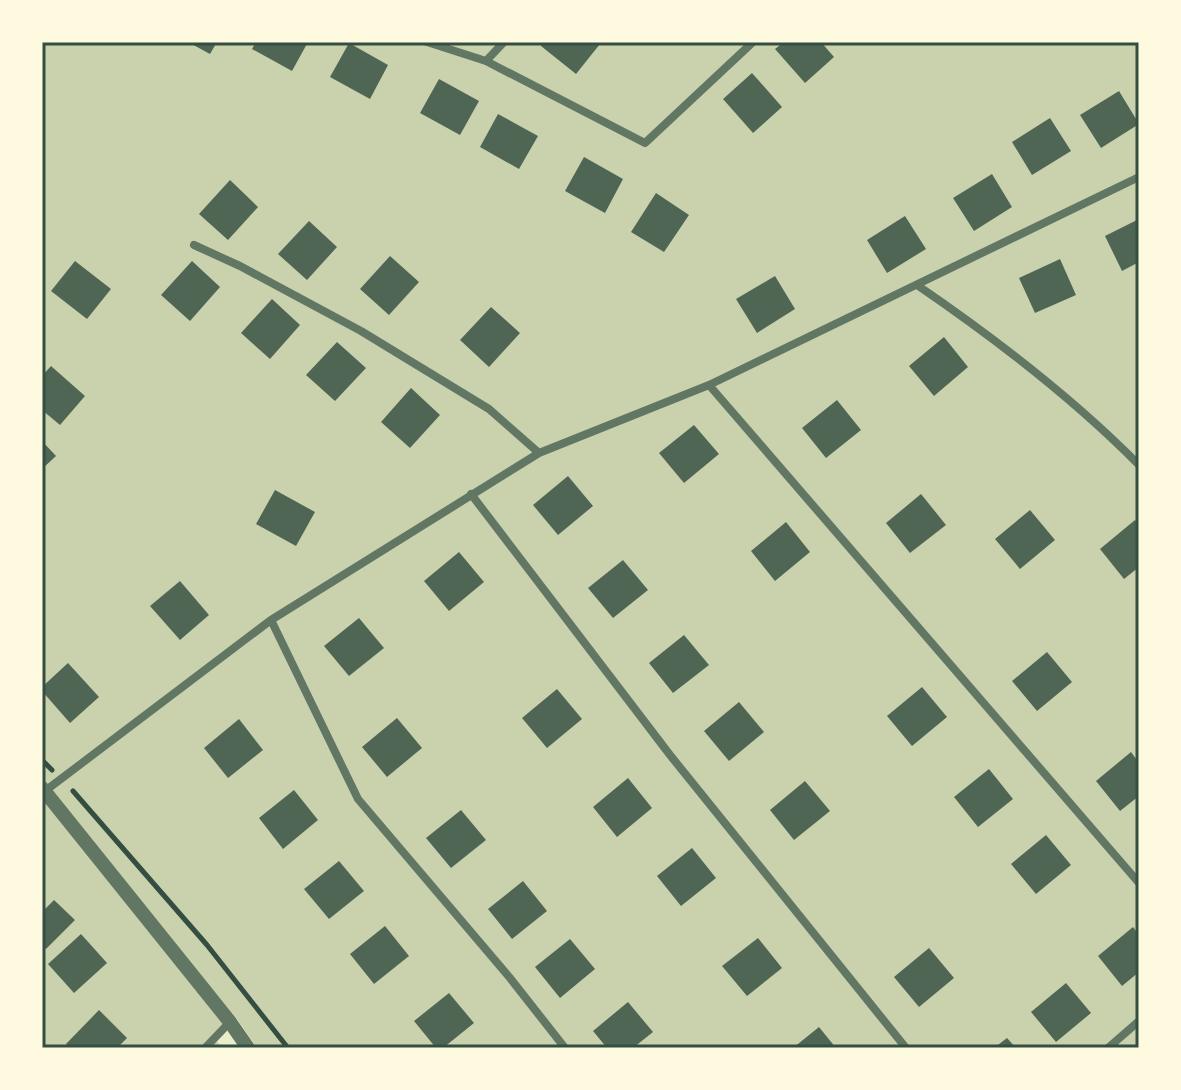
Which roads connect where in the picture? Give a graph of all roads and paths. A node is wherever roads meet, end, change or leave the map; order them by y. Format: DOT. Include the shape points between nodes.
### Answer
graph roads {
  1 [pos="427,42"];
  2 [pos="504,42"];
  3 [pos="753,42"];
  4 [pos="486,61"];
  5 [pos="1139,177"];
  6 [pos="194,245"];
  7 [pos="917,285"];
  8 [pos="709,385"];
  9 [pos="539,453"];
  10 [pos="1139,465"];
  11 [pos="471,494"];
  12 [pos="271,620"];
  13 [pos="42,760"];
  14 [pos="44,789"];
  15 [pos="1139,883"];
  16 [pos="1139,1021"];
  17 [pos="230,1022"];
  18 [pos="205,1048"];
  19 [pos="248,1048"];
  20 [pos="288,1048"];
  21 [pos="565,1048"];
  22 [pos="906,1048"];
  23 [pos="1108,1048"];
  1 -- 4 [label="street"];
  2 -- 4 [label="street"];
  3 -- 4 [label="street" via="645,143"];
  5 -- 7 [label="street"];
  6 -- 9 [label="street" via="361,331 489,409"];
  7 -- 8 [label="street"];
  7 -- 10 [label="street" via="1094,420"];
  8 -- 9 [label="street"];
  8 -- 15 [label="street"];
  9 -- 11 [label="street"];
  11 -- 12 [label="street"];
  11 -- 22 [label="street" via="670,755"];
  12 -- 14 [label="street"];
  12 -- 21 [label="street" via="358,799"];
  13 -- 20 [label="path" via="207,945"];
  14 -- 17 [label="street"];
  16 -- 23 [label="street"];
  17 -- 18 [label="street"];
  17 -- 19 [label="street"];
}
